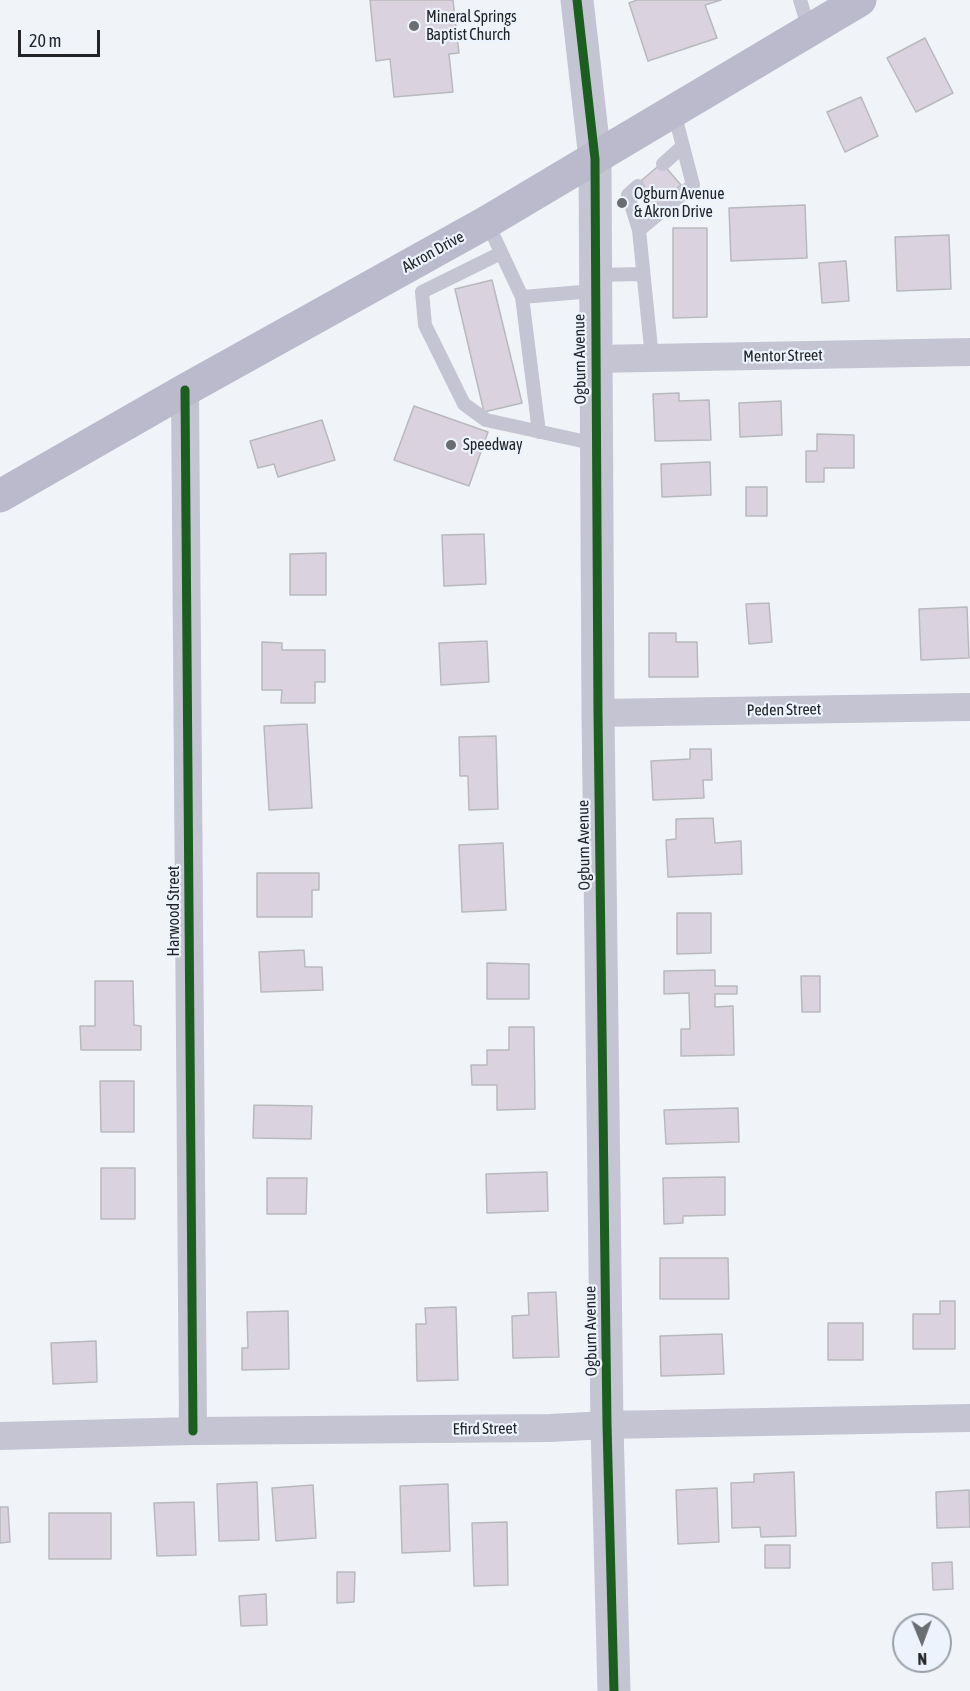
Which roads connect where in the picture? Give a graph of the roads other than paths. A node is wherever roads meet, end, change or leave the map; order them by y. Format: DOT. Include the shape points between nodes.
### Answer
graph roads {
  1 [pos="577,0"];
  2 [pos="800,0"];
  3 [pos="860,0"];
  4 [pos="810,31"];
  5 [pos="674,112"];
  6 [pos="683,146"];
  7 [pos="595,159"];
  8 [pos="663,164"];
  9 [pos="638,186"];
  10 [pos="488,222"];
  11 [pos="639,230"];
  12 [pos="501,253"];
  13 [pos="643,274"];
  14 [pos="415,279"];
  15 [pos="594,283"];
  16 [pos="522,297"];
  17 [pos="970,352"];
  18 [pos="652,358"];
  19 [pos="595,359"];
  20 [pos="185,390"];
  21 [pos="539,432"];
  22 [pos="596,444"];
  23 [pos="0,496"];
  24 [pos="970,707"];
  25 [pos="597,713"];
  26 [pos="970,1418"];
  27 [pos="607,1425"];
  28 [pos="193,1431"];
  29 [pos="0,1436"];
  30 [pos="614,1691"];
  1 -- 7 [label="street, Ogburn Avenue"];
  2 -- 4 [label="lane"];
  3 -- 4 [label="main road, Akron Drive"];
  4 -- 5 [label="main road, Akron Drive"];
  5 -- 6 [label="lane"];
  5 -- 7 [label="main road, Akron Drive"];
  6 -- 8 [label="lane"];
  6 -- 11 [label="lane" via="693,185"];
  7 -- 10 [label="main road, Akron Drive"];
  7 -- 15 [label="street, Ogburn Avenue"];
  9 -- 11 [label="lane" via="628,195"];
  10 -- 12 [label="lane"];
  10 -- 14 [label="main road, Akron Drive"];
  11 -- 13 [label="lane"];
  12 -- 14 [label="lane"];
  12 -- 16 [label="lane"];
  13 -- 15 [label="lane"];
  13 -- 18 [label="lane"];
  14 -- 20 [label="main road, Akron Drive"];
  14 -- 21 [label="lane" via="425,325 464,404 486,420"];
  15 -- 16 [label="lane"];
  15 -- 19 [label="street, Ogburn Avenue"];
  16 -- 21 [label="lane"];
  17 -- 18 [label="street, Mentor Street"];
  18 -- 19 [label="street, Mentor Street"];
  19 -- 22 [label="street, Ogburn Avenue"];
  20 -- 23 [label="main road, Akron Drive"];
  20 -- 28 [label="street, Harwood Street"];
  21 -- 22 [label="lane"];
  22 -- 25 [label="street, Ogburn Avenue"];
  24 -- 25 [label="street, Peden Street"];
  25 -- 27 [label="street, Ogburn Avenue"];
  26 -- 27 [label="street, Efird Street"];
  27 -- 28 [label="street, Efird Street"];
  27 -- 30 [label="street, Ogburn Avenue"];
  28 -- 29 [label="street, Efird Street"];
}
